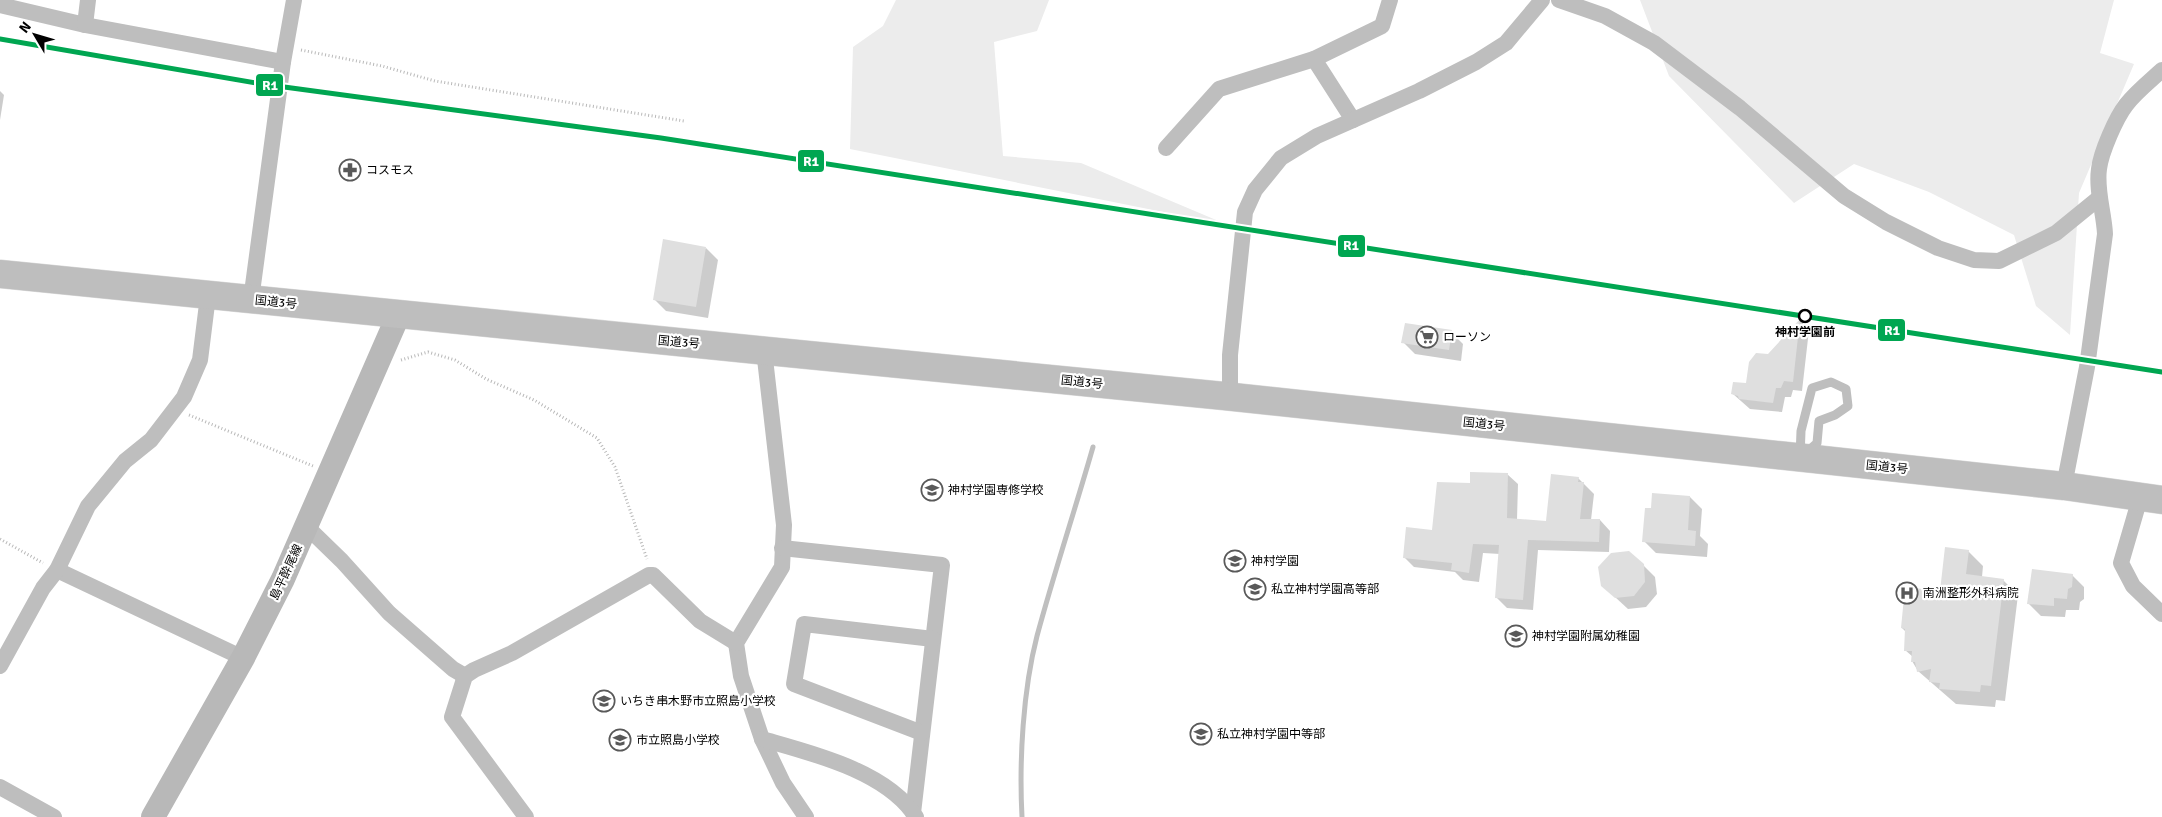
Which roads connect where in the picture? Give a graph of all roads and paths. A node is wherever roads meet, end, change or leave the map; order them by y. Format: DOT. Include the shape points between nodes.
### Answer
graph roads {
  1 [pos="88,0"];
  2 [pos="294,0"];
  3 [pos="1390,0"];
  4 [pos="1542,0"];
  5 [pos="1558,0"];
  6 [pos="0,5"];
  7 [pos="85,25"];
  8 [pos="284,55"];
  9 [pos="1314,58"];
  10 [pos="2162,70"];
  11 [pos="1353,120"];
  12 [pos="684,121"];
  13 [pos="1166,148"];
  14 [pos="2099,198"];
  15 [pos="0,274"];
  16 [pos="208,296"];
  17 [pos="251,300"];
  18 [pos="398,316"];
  19 [pos="764,350"];
  20 [pos="376,368"];
  21 [pos="1230,397"];
  22 [pos="175,409"];
  23 [pos="1800,458"];
  24 [pos="330,473"];
  25 [pos="2064,486"];
  26 [pos="2151,499"];
  27 [pos="307,527"];
  28 [pos="0,539"];
  29 [pos="782,548"];
  30 [pos="57,570"];
  31 [pos="653,575"];
  32 [pos="2162,614"];
  33 [pos="933,639"];
  34 [pos="736,643"];
  35 [pos="243,658"];
  36 [pos="0,666"];
  37 [pos="465,676"];
  38 [pos="922,733"];
  39 [pos="762,739"];
  40 [pos="0,786"];
  41 [pos="914,815"];
  42 [pos="54,817"];
  43 [pos="154,817"];
  44 [pos="526,817"];
  45 [pos="806,817"];
  1 -- 7 [label="street"];
  2 -- 8 [label="street"];
  3 -- 9 [label="street" via="1382,26"];
  4 -- 11 [label="street" via="1506,43 1427,87"];
  5 -- 14 [label="street" via="1605,16 1654,43 1740,108 1844,196 1938,248 1974,260 1999,261 2056,234"];
  6 -- 7 [label="street"];
  7 -- 8 [label="street"];
  8 -- 12 [label="path" via="382,66 435,81"];
  8 -- 17 [label="street"];
  9 -- 11 [label="street"];
  9 -- 13 [label="street" via="1219,89"];
  10 -- 14 [label="street" via="2126,106 2109,138 2099,168"];
  11 -- 21 [label="street" via="1280,158 1255,190 1248,205 1239,259 1230,355"];
  14 -- 25 [label="street" via="2104,215 2104,234 2086,367"];
  15 -- 16 [label="highway, 国道3号"];
  16 -- 17 [label="highway, 国道3号"];
  16 -- 22 [label="street" via="200,360 184,397"];
  17 -- 18 [label="highway, 国道3号"];
  18 -- 19 [label="highway, 国道3号"];
  18 -- 20 [label="main road, 島平酔尾線"];
  19 -- 21 [label="highway, 国道3号"];
  19 -- 29 [label="street" via="784,526"];
  20 -- 24 [label="main road, 島平酔尾線"];
  20 -- 31 [label="path" via="428,352 454,360 486,379 534,400 596,438 615,467"];
  21 -- 23 [label="highway, 国道3号"];
  22 -- 24 [label="path"];
  22 -- 30 [label="street" via="150,440 125,461 88,506"];
  23 -- 23 [label="lane" via="1801,431 1812,388 1831,382 1846,389 1848,406 1818,420 1817,443"];
  23 -- 25 [label="highway, 国道3号"];
  24 -- 27 [label="main road, 島平酔尾線"];
  25 -- 26 [label="highway, 国道3号"];
  26 -- 32 [label="street" via="2122,562 2133,586"];
  27 -- 35 [label="main road, 島平酔尾線"];
  27 -- 37 [label="street" via="389,613"];
  28 -- 30 [label="path"];
  29 -- 33 [label="street" via="942,565"];
  29 -- 34 [label="street" via="782,567"];
  30 -- 35 [label="street"];
  30 -- 36 [label="street" via="43,588"];
  31 -- 34 [label="street" via="700,621"];
  31 -- 37 [label="street"];
  33 -- 38 [label="street"];
  33 -- 38 [label="street" via="804,624 794,684"];
  34 -- 39 [label="street" via="741,676"];
  35 -- 43 [label="main road, 島平酔尾線"];
  37 -- 44 [label="street" via="452,717"];
  38 -- 41 [label="street"];
  39 -- 41 [label="street" via="834,759 891,792"];
  39 -- 45 [label="street" via="783,783"];
  40 -- 42 [label="street"];
}
